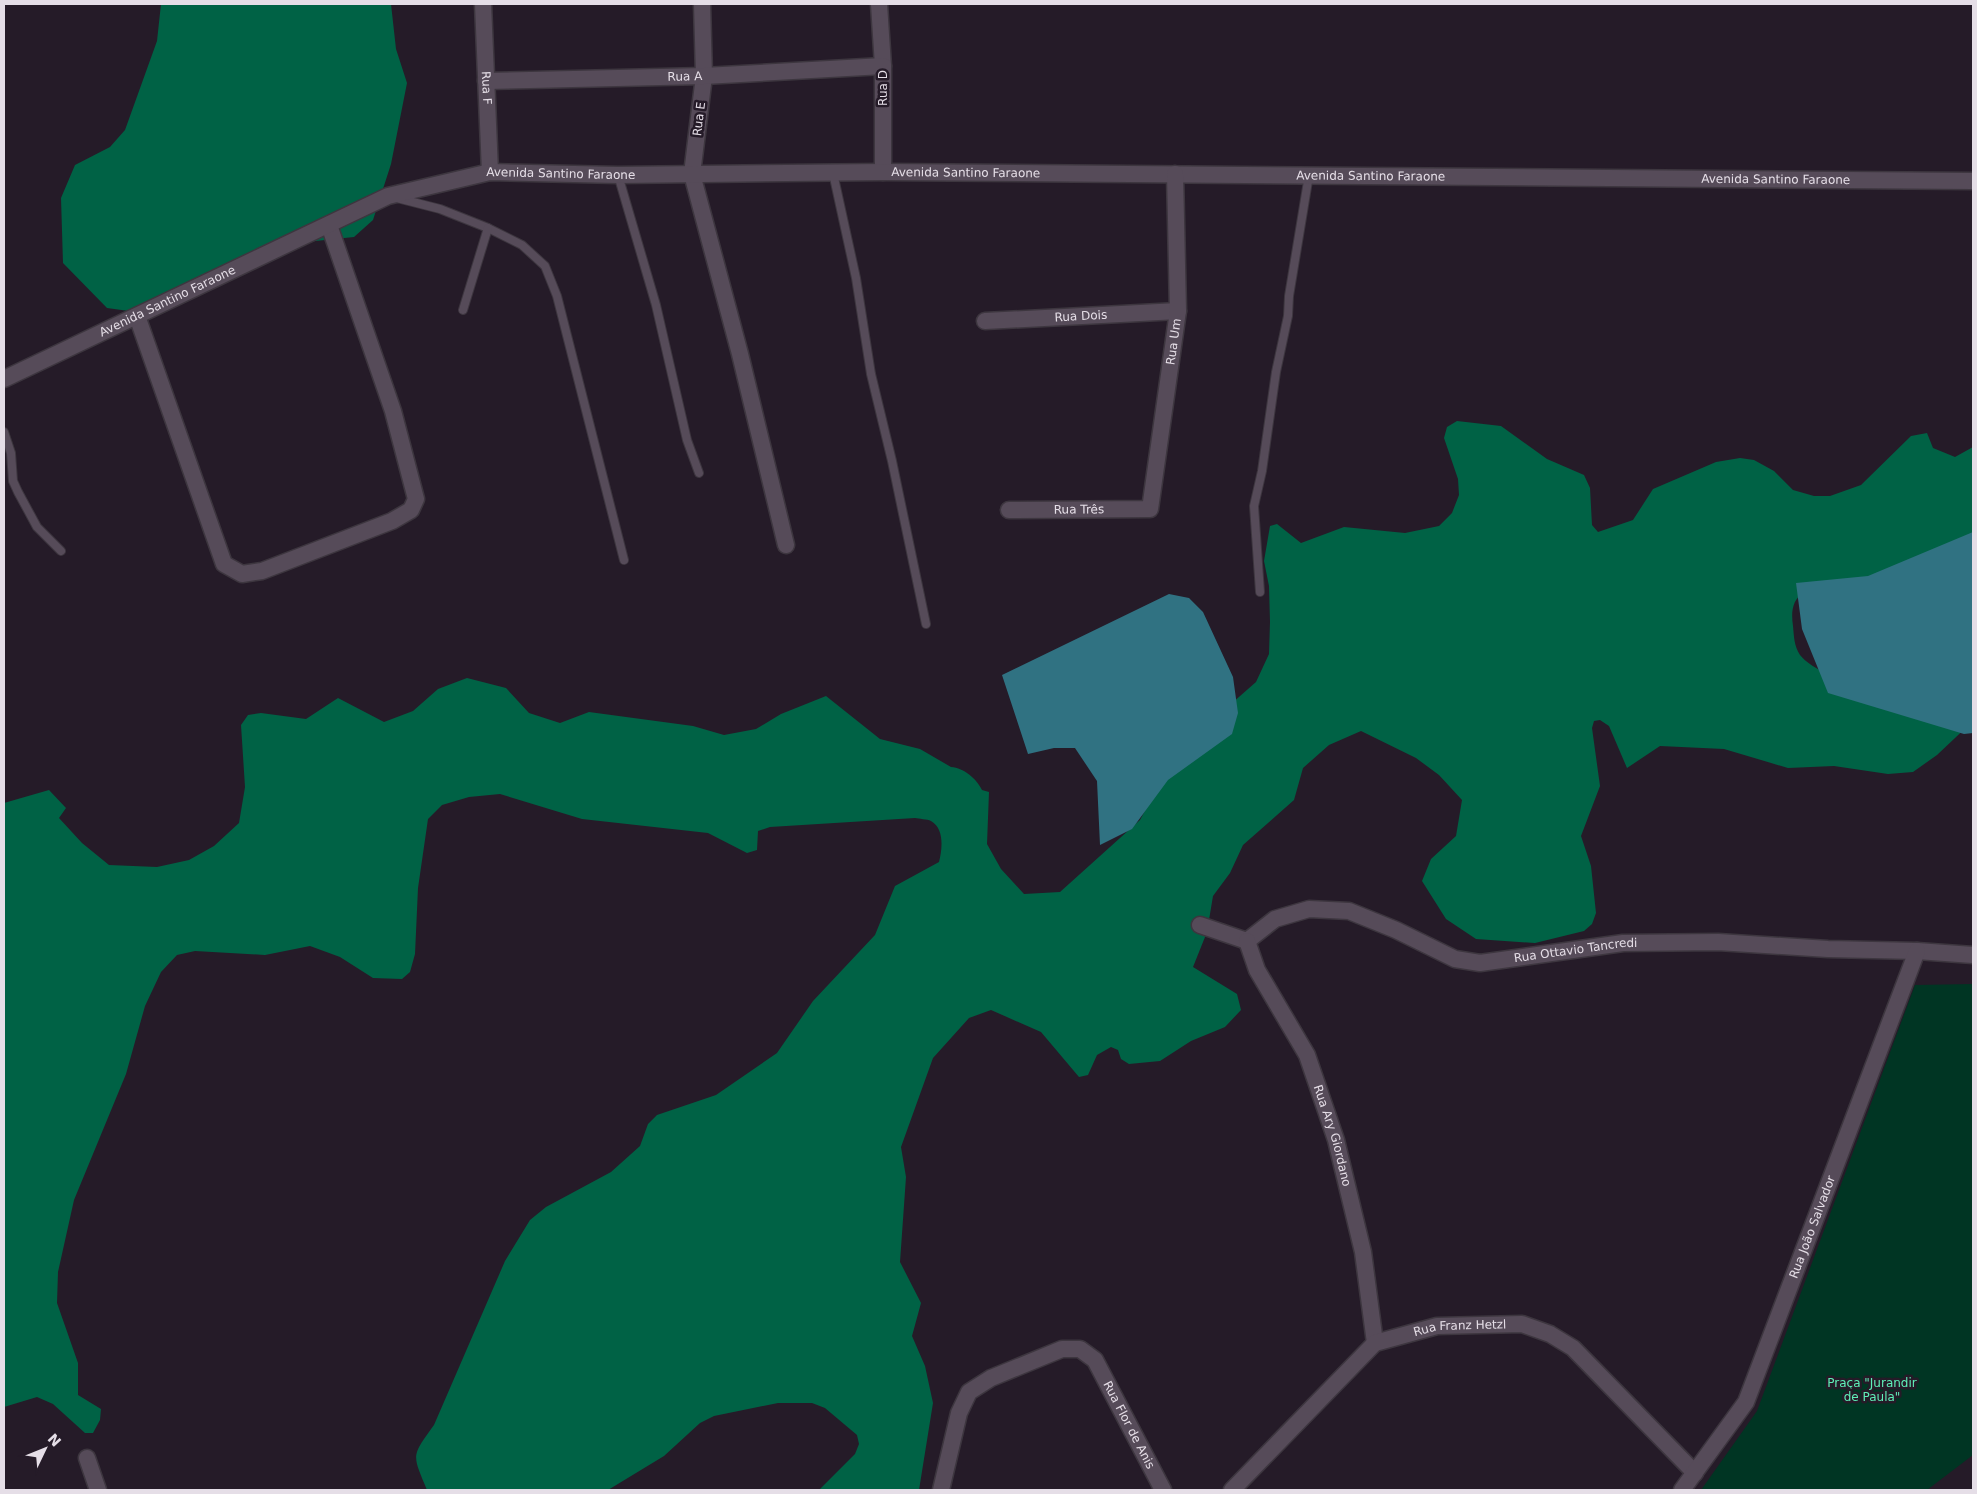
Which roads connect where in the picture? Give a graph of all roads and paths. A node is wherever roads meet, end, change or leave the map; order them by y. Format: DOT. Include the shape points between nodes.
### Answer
graph roads {
  1 [pos="483,4"];
  2 [pos="702,4"];
  3 [pos="879,4"];
  4 [pos="883,66"];
  5 [pos="704,76"];
  6 [pos="486,81"];
  7 [pos="490,172"];
  8 [pos="883,172"];
  9 [pos="833,173"];
  10 [pos="692,174"];
  11 [pos="1175,174"];
  12 [pos="618,175"];
  13 [pos="1309,175"];
  14 [pos="1973,181"];
  15 [pos="388,196"];
  16 [pos="329,225"];
  17 [pos="488,228"];
  18 [pos="462,310"];
  19 [pos="1178,311"];
  20 [pos="137,316"];
  21 [pos="985,321"];
  22 [pos="4,380"];
  23 [pos="4,432"];
  24 [pos="700,473"];
  25 [pos="1150,509"];
  26 [pos="1009,510"];
  27 [pos="786,545"];
  28 [pos="61,551"];
  29 [pos="624,560"];
  30 [pos="1260,592"];
  31 [pos="926,624"];
  32 [pos="1200,925"];
  33 [pos="1247,941"];
  34 [pos="1917,951"];
  35 [pos="1973,955"];
  36 [pos="1375,1344"];
  37 [pos="87,1458"];
  38 [pos="1695,1473"];
  39 [pos="98,1490"];
  40 [pos="940,1490"];
  41 [pos="1163,1490"];
  42 [pos="1232,1490"];
  43 [pos="1682,1490"];
  1 -- 6 [label="street, Rua F"];
  2 -- 5 [label="street, Rua E"];
  3 -- 4 [label="street, Rua D"];
  4 -- 5 [label="street, Rua A"];
  4 -- 8 [label="street, Rua D"];
  5 -- 6 [label="street, Rua A"];
  5 -- 10 [label="street, Rua E"];
  6 -- 7 [label="street, Rua F"];
  7 -- 12 [label="street, Avenida Santino Faraone"];
  7 -- 15 [label="street, Avenida Santino Faraone"];
  8 -- 9 [label="street, Avenida Santino Faraone"];
  8 -- 11 [label="street, Avenida Santino Faraone"];
  9 -- 10 [label="street, Avenida Santino Faraone"];
  9 -- 31 [label="lane" via="856,278 871,374"];
  10 -- 12 [label="street, Avenida Santino Faraone"];
  10 -- 27 [label="street"];
  11 -- 13 [label="street, Avenida Santino Faraone"];
  11 -- 19 [label="street, Rua Um"];
  12 -- 24 [label="lane" via="656,305 687,440"];
  13 -- 14 [label="street, Avenida Santino Faraone"];
  13 -- 30 [label="lane" via="1254,506"];
  15 -- 16 [label="street, Avenida Santino Faraone"];
  15 -- 17 [label="lane" via="440,209"];
  16 -- 20 [label="street, Avenida Santino Faraone"];
  16 -- 20 [label="street" via="393,411 416,499 411,510 392,521 262,571 242,574 224,564"];
  17 -- 18 [label="lane"];
  17 -- 29 [label="lane" via="522,245 545,266 557,296"];
  19 -- 21 [label="street, Rua Dois"];
  19 -- 25 [label="street, Rua Um"];
  20 -- 22 [label="street, Avenida Santino Faraone"];
  23 -- 28 [label="lane" via="18,492 37,527"];
  25 -- 26 [label="street, Rua Três"];
  32 -- 33 [label="street"];
  33 -- 34 [label="street, Rua Ottavio Tancredi" via="1275,919 1309,909 1349,910 1455,958 1480,963 1623,943 1718,942"];
  33 -- 36 [label="street, Rua Ary Giordano" via="1257,970 1307,1054 1336,1140 1363,1252"];
  34 -- 35 [label="street, Rua Ottavio Tancredi"];
  34 -- 38 [label="street, Rua João Salvador" via="1746,1402"];
  36 -- 38 [label="street, Rua Franz Hetzl" via="1437,1326 1522,1324 1550,1334 1573,1348"];
  36 -- 42 [label="street, Rua Franz Hetzl"];
  37 -- 39 [label="street"];
  38 -- 43 [label="street, Rua João Salvador"];
  40 -- 41 [label="street, Rua Flor de Anis" via="959,1413 969,1392 991,1378 1062,1349 1080,1349 1095,1360"];
}
